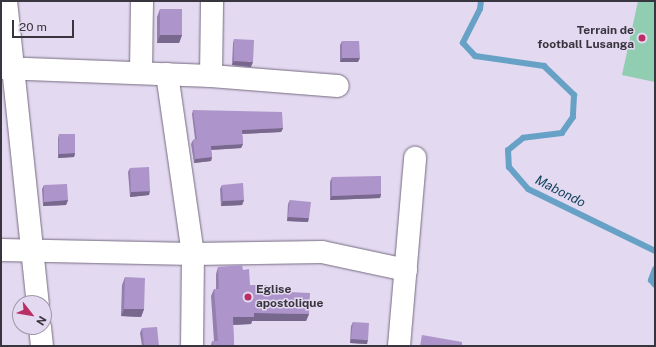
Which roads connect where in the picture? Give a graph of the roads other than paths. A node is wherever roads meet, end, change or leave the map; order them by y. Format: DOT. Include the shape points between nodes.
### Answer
graph roads {
  1 [pos="6,1"];
  2 [pos="142,1"];
  3 [pos="212,1"];
  4 [pos="6,67"];
  5 [pos="141,73"];
  6 [pos="167,74"];
  7 [pos="211,76"];
  8 [pos="338,86"];
  9 [pos="415,158"];
  10 [pos="1,250"];
  11 [pos="32,250"];
  12 [pos="193,254"];
  13 [pos="406,270"];
  14 [pos="37,295"];
  15 [pos="41,335"];
  16 [pos="42,346"];
  17 [pos="192,346"];
  18 [pos="399,346"];
  1 -- 4 [label="street"];
  2 -- 5 [label="street"];
  3 -- 7 [label="street"];
  4 -- 5 [label="street"];
  4 -- 11 [label="street"];
  5 -- 6 [label="street"];
  6 -- 7 [label="street"];
  6 -- 12 [label="street"];
  7 -- 8 [label="street"];
  9 -- 13 [label="street"];
  10 -- 11 [label="street"];
  11 -- 12 [label="street"];
  11 -- 14 [label="street"];
  12 -- 13 [label="street" via="322,252"];
  12 -- 17 [label="street"];
  13 -- 18 [label="street"];
  15 -- 16 [label="street"];
}
